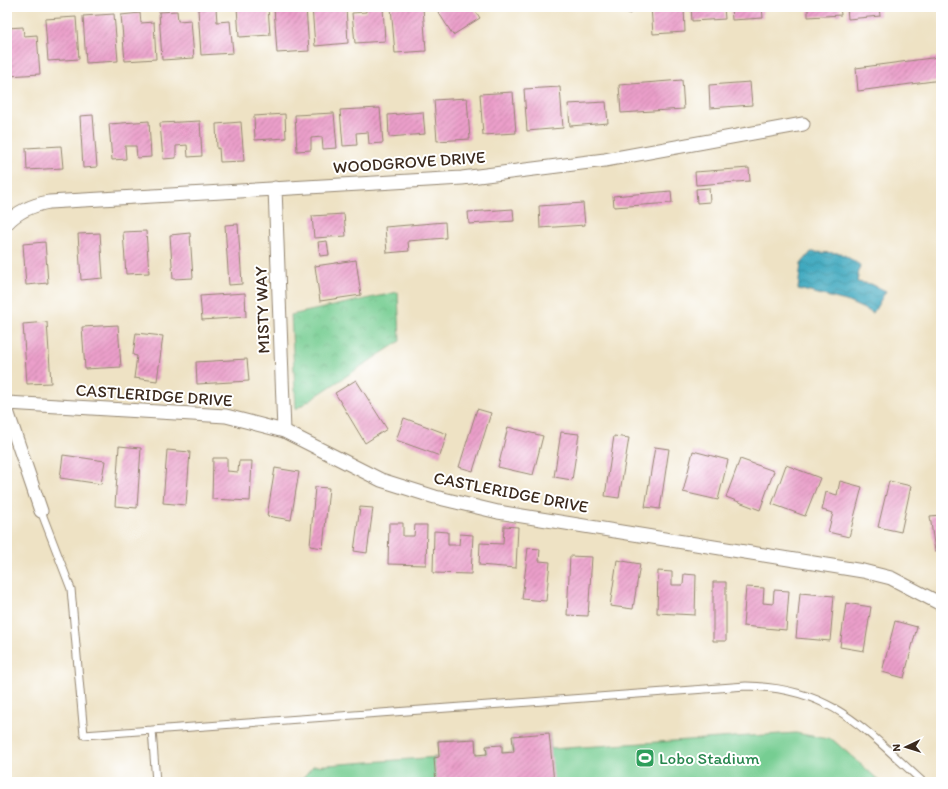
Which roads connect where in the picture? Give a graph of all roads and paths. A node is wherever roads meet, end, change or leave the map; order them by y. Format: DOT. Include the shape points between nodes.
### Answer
graph roads {
  1 [pos="803,124"];
  2 [pos="275,188"];
  3 [pos="11,218"];
  4 [pos="7,403"];
  5 [pos="7,411"];
  6 [pos="284,430"];
  7 [pos="41,511"];
  8 [pos="941,604"];
  9 [pos="152,730"];
  10 [pos="156,782"];
  11 [pos="923,782"];
  1 -- 2 [label="street, WOODGROVE DRIVE" via="548,168 462,178"];
  2 -- 3 [label="street, WOODGROVE DRIVE" via="63,200 36,204"];
  2 -- 6 [label="street, MISTY WAY"];
  4 -- 6 [label="street, CASTLERIDGE DRIVE" via="226,416"];
  5 -- 7 [label="street"];
  6 -- 8 [label="street, CASTLERIDGE DRIVE" via="381,480 435,497 498,512 863,571 892,578"];
  7 -- 9 [label="lane" via="71,589 84,735"];
  9 -- 10 [label="lane"];
  9 -- 11 [label="lane" via="746,686 773,687 801,693 840,711"];
}
